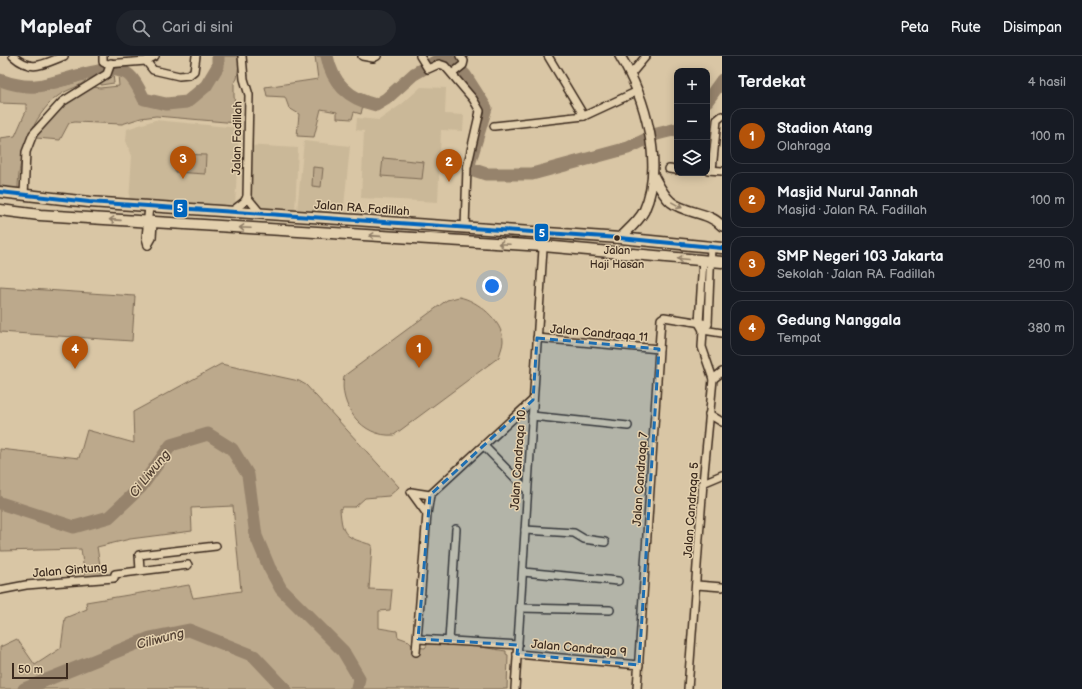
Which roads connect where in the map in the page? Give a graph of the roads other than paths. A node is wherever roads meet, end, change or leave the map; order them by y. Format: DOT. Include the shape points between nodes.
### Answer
graph roads {
  1 [pos="13,56"];
  2 [pos="64,56"];
  3 [pos="103,56"];
  4 [pos="155,56"];
  5 [pos="196,56"];
  6 [pos="242,56"];
  7 [pos="362,56"];
  8 [pos="377,56"];
  9 [pos="460,56"];
  10 [pos="548,56"];
  11 [pos="620,56"];
  12 [pos="646,56"];
  13 [pos="146,61"];
  14 [pos="423,62"];
  15 [pos="111,67"];
  16 [pos="454,73"];
  17 [pos="631,74"];
  18 [pos="638,91"];
  19 [pos="584,116"];
  20 [pos="722,116"];
  21 [pos="494,126"];
  22 [pos="710,164"];
  23 [pos="710,170"];
  24 [pos="722,171"];
  25 [pos="653,176"];
  26 [pos="0,192"];
  27 [pos="24,195"];
  28 [pos="247,196"];
  29 [pos="149,206"];
  30 [pos="0,210"];
  31 [pos="231,212"];
  32 [pos="262,214"];
  33 [pos="149,222"];
  34 [pos="722,226"];
  35 [pos="465,228"];
  36 [pos="544,233"];
  37 [pos="620,238"];
  38 [pos="543,246"];
  39 [pos="711,246"];
  40 [pos="722,248"];
  41 [pos="707,261"];
  42 [pos="722,262"];
  43 [pos="698,323"];
  44 [pos="704,329"];
  45 [pos="722,333"];
  46 [pos="537,338"];
  47 [pos="659,349"];
  48 [pos="722,372"];
  49 [pos="713,379"];
  50 [pos="533,400"];
  51 [pos="709,414"];
  52 [pos="532,416"];
  53 [pos="722,422"];
  54 [pos="628,426"];
  55 [pos="484,446"];
  56 [pos="722,475"];
  57 [pos="703,483"];
  58 [pos="527,490"];
  59 [pos="430,495"];
  60 [pos="426,514"];
  61 [pos="456,529"];
  62 [pos="525,530"];
  63 [pos="605,542"];
  64 [pos="216,546"];
  65 [pos="188,565"];
  66 [pos="140,570"];
  67 [pos="523,572"];
  68 [pos="618,581"];
  69 [pos="697,585"];
  70 [pos="722,587"];
  71 [pos="0,590"];
  72 [pos="520,608"];
  73 [pos="610,610"];
  74 [pos="418,639"];
  75 [pos="449,641"];
  76 [pos="518,645"];
  77 [pos="416,652"];
  78 [pos="517,654"];
  79 [pos="639,665"];
  80 [pos="515,689"];
  81 [pos="637,689"];
  82 [pos="688,689"];
  1 -- 2 [label="street" via="24,65 34,66"];
  3 -- 15 [label="street" via="104,63"];
  4 -- 13 [label="street"];
  5 -- 13 [label="street" via="194,71 189,75 179,76 153,70"];
  6 -- 28 [label="street, Jalan Fadillah" via="248,94"];
  7 -- 8 [label="street"];
  9 -- 16 [label="street" via="464,61 463,65"];
  10 -- 19 [label="street"];
  11 -- 17 [label="street"];
  12 -- 17 [label="street"];
  13 -- 15 [label="street"];
  14 -- 16 [label="street" via="445,66"];
  15 -- 27 [label="street" via="105,76 62,102 33,134 26,152"];
  16 -- 35 [label="street" via="480,111 467,168"];
  17 -- 18 [label="street"];
  18 -- 19 [label="street"];
  18 -- 25 [label="street" via="650,139"];
  19 -- 21 [label="street"];
  20 -- 22 [label="street" via="717,120"];
  23 -- 24 [label="street"];
  25 -- 34 [label="street, one-way" via="670,202 716,219"];
  25 -- 37 [label="street" via="643,212"];
  26 -- 27 [label="main road, Jalan RA. Fadillah"];
  27 -- 29 [label="main road, Jalan RA. Fadillah"];
  28 -- 31 [label="street" via="244,202"];
  28 -- 32 [label="street"];
  29 -- 31 [label="main road, Jalan RA. Fadillah"];
  29 -- 33 [label="street"];
  33 -- 30 [label="main road, one-way"];
  31 -- 32 [label="main road, Jalan RA. Fadillah"];
  32 -- 35 [label="main road, Jalan RA. Fadillah"];
  38 -- 33 [label="main road, one-way"];
  35 -- 36 [label="main road, Jalan RA. Fadillah"];
  36 -- 37 [label="main road, Jalan RA. Fadillah"];
  36 -- 38 [label="street, Jalan Candraqa 10"];
  37 -- 39 [label="main road, Jalan RA. Fadillah"];
  41 -- 38 [label="main road, one-way"];
  38 -- 46 [label="street, Jalan Candraqa 10"];
  39 -- 40 [label="main road, Jalan RA. Fadillah"];
  39 -- 41 [label="street"];
  41 -- 42 [label="main road"];
  41 -- 43 [label="street"];
  41 -- 44 [label="street, Jalan Candraqa 5"];
  43 -- 44 [label="street"];
  43 -- 47 [label="street, Jalan Candraqa 7" via="662,317"];
  44 -- 45 [label="street"];
  44 -- 49 [label="street, Jalan Candraqa 5" via="703,354"];
  46 -- 47 [label="street, Jalan Candraqa 11"];
  46 -- 50 [label="street, Jalan Candraqa 10"];
  47 -- 79 [label="street, Jalan Candraqa 7"];
  48 -- 49 [label="street"];
  49 -- 51 [label="street, Jalan Candraqa 5"];
  50 -- 52 [label="street, Jalan Candraqa 10"];
  50 -- 55 [label="street"];
  51 -- 53 [label="street"];
  51 -- 57 [label="street, Jalan Candraqa 5"];
  52 -- 54 [label="street"];
  52 -- 58 [label="street, Jalan Candraqa 10"];
  55 -- 58 [label="street"];
  55 -- 59 [label="street"];
  56 -- 57 [label="street"];
  57 -- 69 [label="street, Jalan Candraqa 5"];
  58 -- 62 [label="street, Jalan Candraqa 10"];
  59 -- 60 [label="street"];
  59 -- 60 [label="street" via="411,492"];
  60 -- 74 [label="street"];
  61 -- 75 [label="street"];
  62 -- 63 [label="street" via="574,533 584,539"];
  62 -- 67 [label="street, Jalan Candraqa 10"];
  64 -- 66 [label="street" via="139,555"];
  65 -- 66 [label="street, Jalan Gintung"];
  66 -- 71 [label="street, Jalan Gintung" via="115,574 114,578 26,585"];
  67 -- 68 [label="street"];
  67 -- 72 [label="street, Jalan Candraqa 10"];
  69 -- 70 [label="street"];
  69 -- 82 [label="street, Jalan Candraqa 5"];
  72 -- 73 [label="street"];
  72 -- 76 [label="street, Jalan Candraqa 10"];
  74 -- 75 [label="street"];
  74 -- 77 [label="street"];
  75 -- 76 [label="street"];
  76 -- 78 [label="street, Jalan Candraqa 10"];
  78 -- 79 [label="street, Jalan Candraqa 9"];
  78 -- 80 [label="street, Jalan Candraqa 10"];
  79 -- 81 [label="street, Jalan Candraqa 7"];
}
